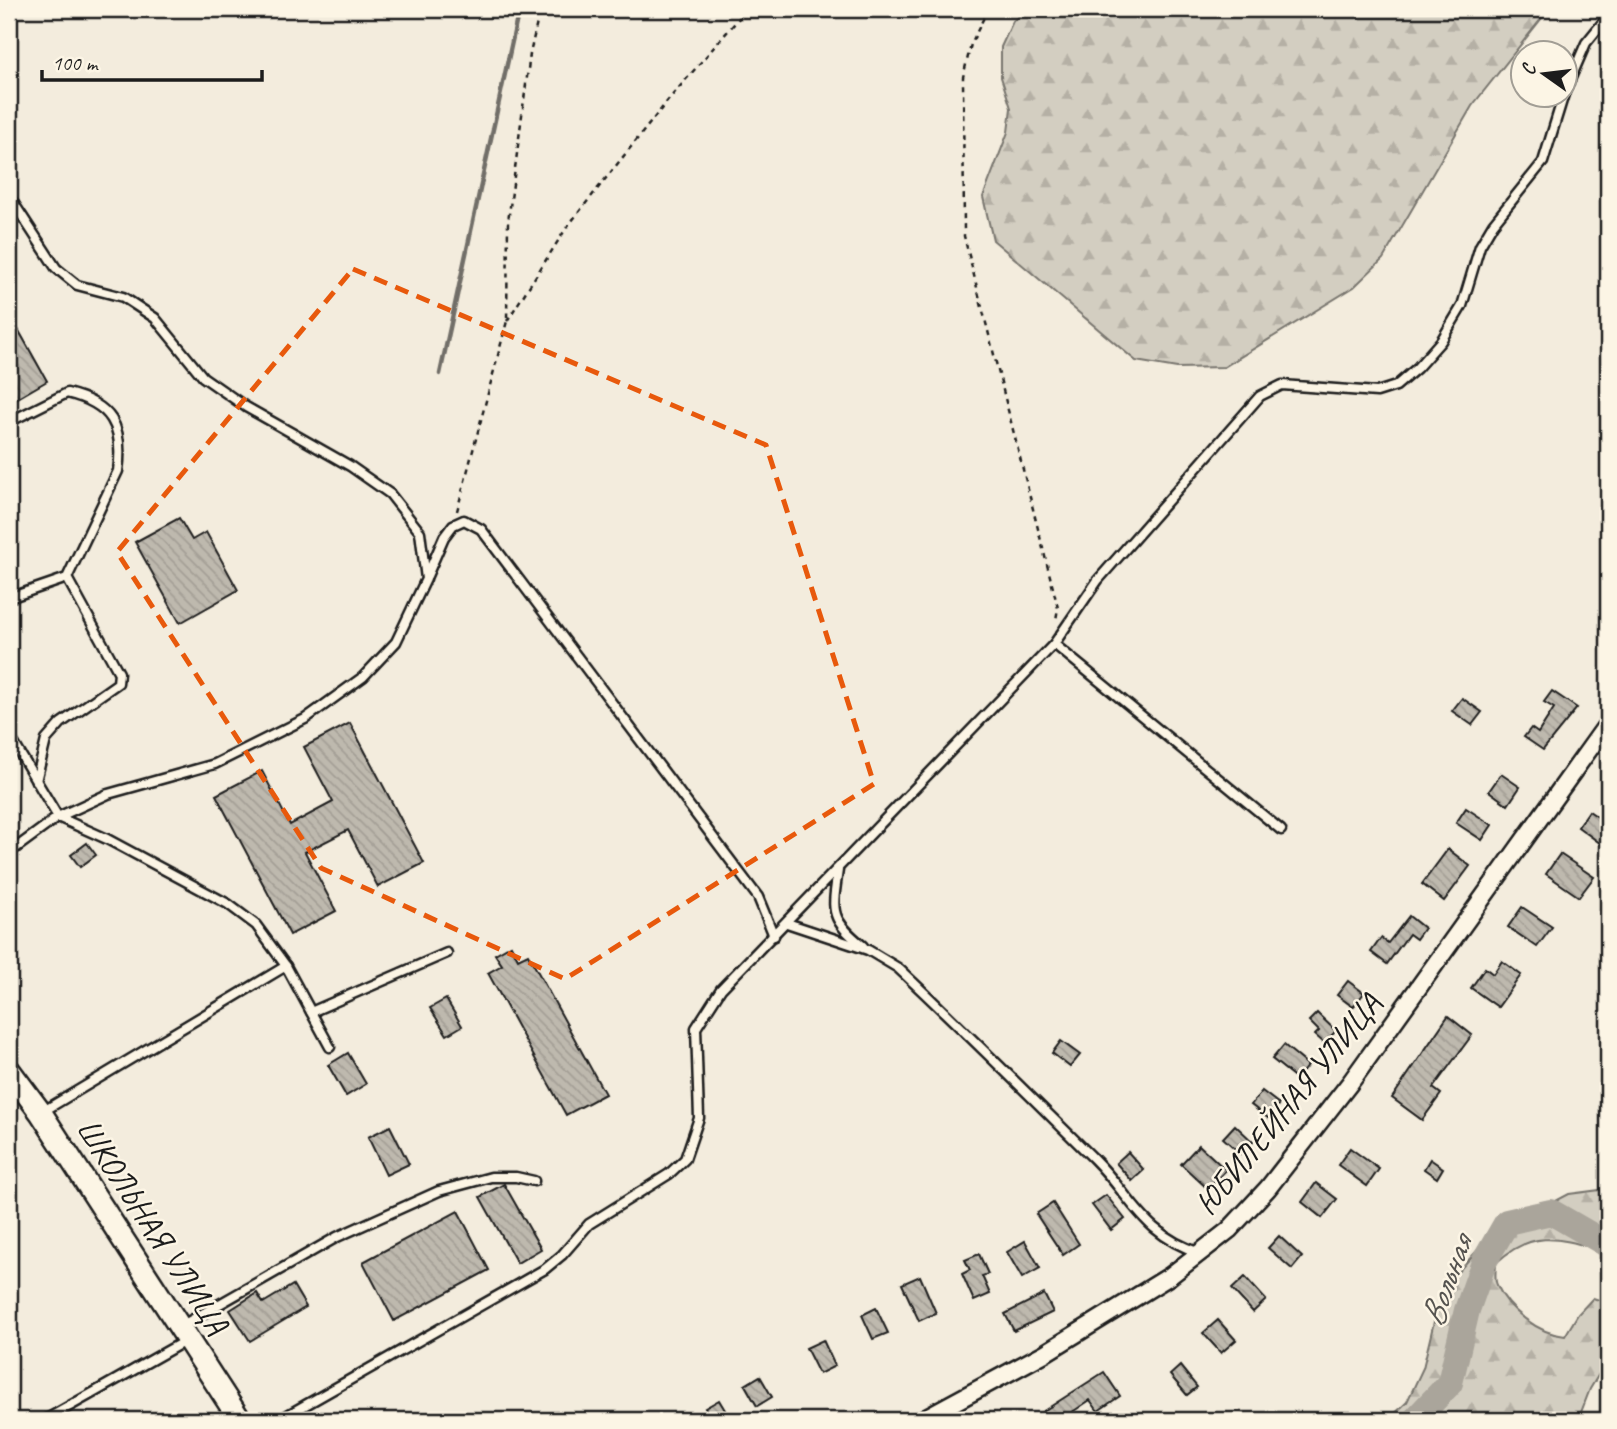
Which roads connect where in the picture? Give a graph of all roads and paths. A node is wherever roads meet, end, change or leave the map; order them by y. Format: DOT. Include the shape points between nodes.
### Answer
graph roads {
  1 [pos="540,9"];
  2 [pos="747,9"];
  3 [pos="988,9"];
  4 [pos="1608,16"];
  5 [pos="1578,62"];
  6 [pos="1560,108"];
  7 [pos="9,196"];
  8 [pos="507,321"];
  9 [pos="9,422"];
  10 [pos="453,525"];
  11 [pos="67,578"];
  12 [pos="426,579"];
  13 [pos="9,598"];
  14 [pos="1054,644"];
  15 [pos="1608,723"];
  16 [pos="9,735"];
  17 [pos="36,781"];
  18 [pos="58,817"];
  19 [pos="1281,830"];
  20 [pos="9,853"];
  21 [pos="838,870"];
  22 [pos="786,923"];
  23 [pos="774,936"];
  24 [pos="868,950"];
  25 [pos="447,953"];
  26 [pos="286,966"];
  27 [pos="311,1012"];
  28 [pos="330,1047"];
  29 [pos="9,1070"];
  30 [pos="41,1113"];
  31 [pos="534,1181"];
  32 [pos="1201,1254"];
  33 [pos="186,1333"];
  34 [pos="45,1420"];
  35 [pos="240,1420"];
  36 [pos="279,1420"];
  37 [pos="921,1420"];
  1 -- 8 [label="path" via="508,222"];
  2 -- 8 [label="path" via="567,227"];
  3 -- 14 [label="path" via="971,44 963,77 964,236 1058,608"];
  4 -- 5 [label="lane" via="1586,43"];
  6 -- 14 [label="lane" via="1543,162 1493,224 1480,246 1462,306 1441,341 1417,368 1396,386 1377,392 1282,385 1260,396 1098,580"];
  7 -- 12 [label="lane" via="55,268 77,285 123,297 155,318 203,377 390,494 420,532"];
  8 -- 10 [label="path"];
  9 -- 11 [label="lane" via="67,393 102,404 116,423 121,452 118,471"];
  10 -- 12 [label="lane"];
  10 -- 23 [label="lane" via="464,520 481,529 758,897"];
  11 -- 13 [label="lane"];
  11 -- 17 [label="lane" via="119,673 118,683 61,723 46,740"];
  12 -- 18 [label="lane" via="396,642 363,677 305,719 215,764 108,794"];
  14 -- 19 [label="lane"];
  14 -- 21 [label="lane"];
  15 -- 32 [label="street, ЮБИЛЕЙНАЯ УЛИЦА" via="1350,1083 1268,1188"];
  16 -- 17 [label="lane"];
  17 -- 18 [label="lane"];
  18 -- 20 [label="lane"];
  18 -- 26 [label="lane" via="228,904 256,925"];
  21 -- 22 [label="lane"];
  21 -- 24 [label="lane" via="832,906 841,927"];
  22 -- 23 [label="lane"];
  22 -- 24 [label="lane"];
  23 -- 36 [label="lane" via="721,989 696,1028 699,1118 685,1158 668,1174 589,1224 545,1269"];
  24 -- 32 [label="lane" via="898,968 978,1044 1105,1170 1153,1230"];
  25 -- 27 [label="lane"];
  26 -- 27 [label="lane"];
  26 -- 30 [label="lane"];
  27 -- 28 [label="lane"];
  29 -- 30 [label="street, ШКОЛЬНАЯ УЛИЦА"];
  30 -- 33 [label="street, ШКОЛЬНАЯ УЛИЦА"];
  31 -- 33 [label="lane" via="491,1177 439,1191 337,1237"];
  32 -- 37 [label="street, ЮБИЛЕЙНАЯ УЛИЦА" via="1045,1353"];
  33 -- 34 [label="lane"];
  33 -- 35 [label="street, ШКОЛЬНАЯ УЛИЦА"];
}
